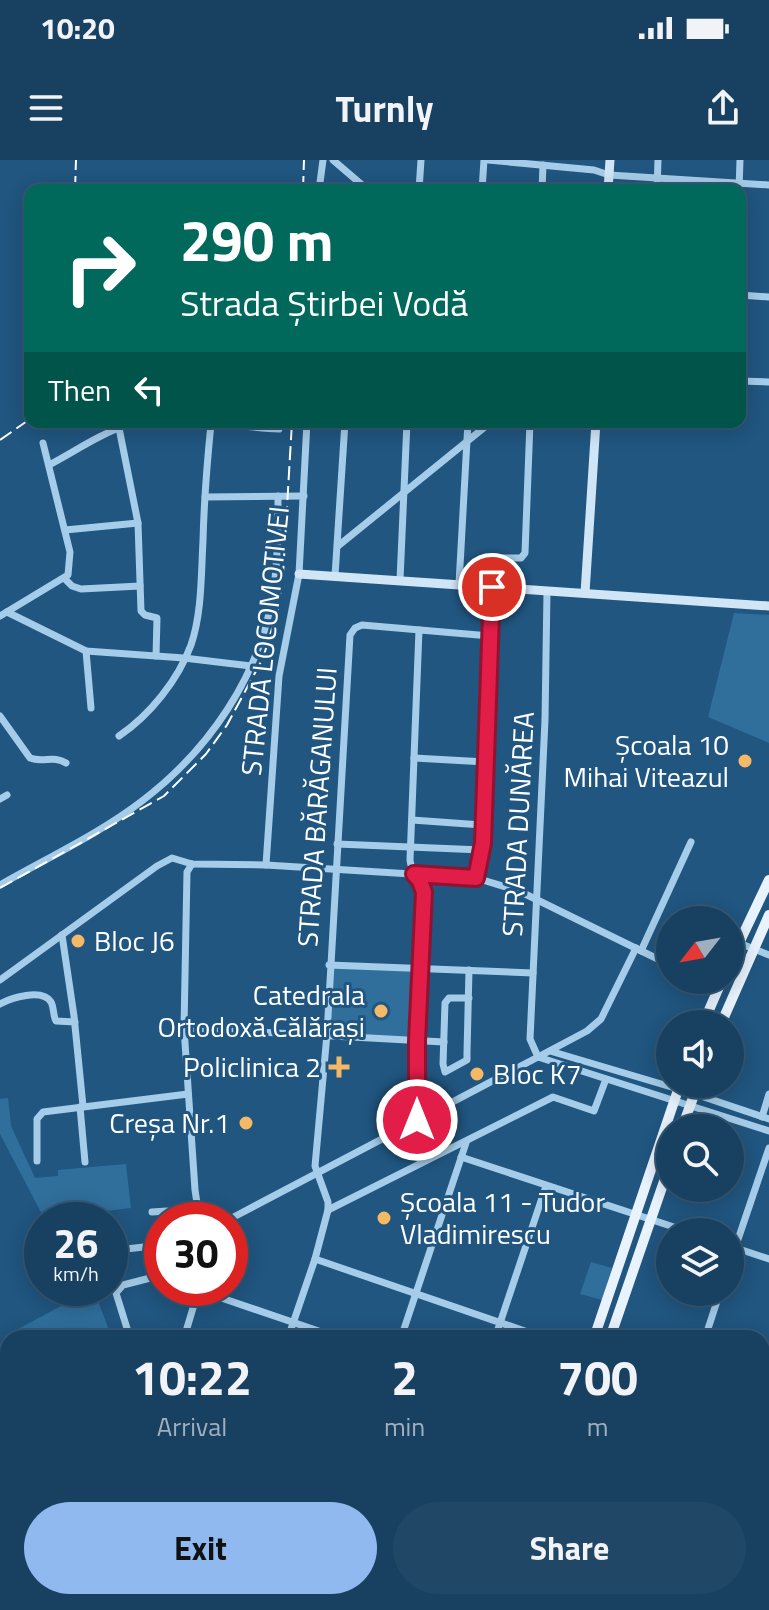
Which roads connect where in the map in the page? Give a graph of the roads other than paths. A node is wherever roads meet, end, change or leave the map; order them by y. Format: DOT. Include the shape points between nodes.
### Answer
graph roads {
  1 [pos="323,160"];
  2 [pos="333,160"];
  3 [pos="421,160"];
  4 [pos="486,160"];
  5 [pos="610,160"];
  6 [pos="658,160"];
  7 [pos="740,160"];
  8 [pos="543,165"];
  9 [pos="609,175"];
  10 [pos="658,177"];
  11 [pos="320,184"];
  12 [pos="356,184"];
  13 [pos="419,184"];
  14 [pos="483,184"];
  15 [pos="542,184"];
  16 [pos="608,184"];
  17 [pos="657,184"];
  18 [pos="715,184"];
  19 [pos="739,184"];
  20 [pos="769,185"];
  21 [pos="746,187"];
  22 [pos="746,295"];
  23 [pos="769,297"];
  24 [pos="746,381"];
  25 [pos="769,382"];
  26 [pos="119,428"];
  27 [pos="211,428"];
  28 [pos="265,428"];
  29 [pos="307,428"];
  30 [pos="345,428"];
  31 [pos="407,428"];
  32 [pos="468,428"];
  33 [pos="483,428"];
  34 [pos="530,428"];
  35 [pos="596,428"];
  36 [pos="279,429"];
  37 [pos="467,441"];
  38 [pos="43,443"];
  39 [pos="49,465"];
  40 [pos="403,495"];
  41 [pos="278,496"];
  42 [pos="304,496"];
  43 [pos="205,497"];
  44 [pos="138,523"];
  45 [pos="65,530"];
  46 [pos="338,546"];
  47 [pos="503,558"];
  48 [pos="299,574"];
  49 [pos="335,576"];
  50 [pos="65,579"];
  51 [pos="400,580"];
  52 [pos="459,584"];
  53 [pos="140,586"];
  54 [pos="492,587"];
  55 [pos="547,591"];
  56 [pos="585,593"];
  57 [pos="769,606"];
  58 [pos="3,614"];
  59 [pos="419,630"];
  60 [pos="490,636"];
  61 [pos="86,651"];
  62 [pos="156,656"];
  63 [pos="184,658"];
  64 [pos="251,666"];
  65 [pos="91,708"];
  66 [pos="0,716"];
  67 [pos="119,736"];
  68 [pos="414,758"];
  69 [pos="486,762"];
  70 [pos="66,763"];
  71 [pos="412,820"];
  72 [pos="482,825"];
  73 [pos="691,842"];
  74 [pos="337,844"];
  75 [pos="410,847"];
  76 [pos="482,850"];
  77 [pos="192,864"];
  78 [pos="266,865"];
  79 [pos="335,870"];
  80 [pos="414,874"];
  81 [pos="476,878"];
  82 [pos="769,880"];
  83 [pos="0,885"];
  84 [pos="535,899"];
  85 [pos="769,915"];
  86 [pos="744,932"];
  87 [pos="62,935"];
  88 [pos="744,946"];
  89 [pos="638,949"];
  90 [pos="753,950"];
  91 [pos="769,955"];
  92 [pos="656,958"];
  93 [pos="329,965"];
  94 [pos="419,967"];
  95 [pos="469,970"];
  96 [pos="533,973"];
  97 [pos="0,980"];
  98 [pos="469,998"];
  99 [pos="0,1004"];
  100 [pos="727,1010"];
  101 [pos="75,1022"];
  102 [pos="184,1028"];
  103 [pos="327,1034"];
  104 [pos="417,1041"];
  105 [pos="444,1042"];
  106 [pos="550,1051"];
  107 [pos="538,1057"];
  108 [pos="606,1079"];
  109 [pos="656,1084"];
  110 [pos="656,1087"];
  111 [pos="188,1094"];
  112 [pos="769,1094"];
  113 [pos="675,1098"];
  114 [pos="684,1098"];
  115 [pos="693,1098"];
  116 [pos="717,1098"];
  117 [pos="690,1105"];
  118 [pos="82,1106"];
  119 [pos="687,1114"];
  120 [pos="765,1118"];
  121 [pos="417,1120"];
  122 [pos="769,1131"];
  123 [pos="466,1142"];
  124 [pos="769,1148"];
  125 [pos="461,1157"];
  126 [pos="37,1161"];
  127 [pos="85,1162"];
  128 [pos="316,1174"];
  129 [pos="546,1186"];
  130 [pos="197,1202"];
  131 [pos="657,1202"];
  132 [pos="248,1210"];
  133 [pos="328,1210"];
  134 [pos="634,1214"];
  135 [pos="743,1218"];
  136 [pos="651,1219"];
  137 [pos="656,1221"];
  138 [pos="744,1250"];
  139 [pos="315,1259"];
  140 [pos="769,1259"];
  141 [pos="144,1280"];
  142 [pos="416,1294"];
  143 [pos="193,1306"];
  144 [pos="246,1306"];
  145 [pos="715,1306"];
  146 [pos="500,1322"];
  147 [pos="293,1323"];
  148 [pos="127,1330"];
  149 [pos="186,1330"];
  150 [pos="291,1330"];
  151 [pos="314,1330"];
  152 [pos="404,1330"];
  153 [pos="498,1330"];
  154 [pos="522,1330"];
  155 [pos="597,1330"];
  156 [pos="613,1330"];
  157 [pos="708,1330"];
  1 -- 11 [label="street"];
  2 -- 12 [label="street"];
  3 -- 13 [label="street"];
  4 -- 8 [label="street"];
  4 -- 14 [label="street"];
  5 -- 9 [label="main road"];
  6 -- 10 [label="street"];
  7 -- 19 [label="street"];
  8 -- 9 [label="street"];
  8 -- 15 [label="street"];
  9 -- 10 [label="street"];
  9 -- 16 [label="main road"];
  10 -- 17 [label="street"];
  10 -- 18 [label="street"];
  20 -- 21 [label="street"];
  22 -- 23 [label="street"];
  24 -- 25 [label="street"];
  26 -- 39 [label="street"];
  26 -- 44 [label="street"];
  27 -- 43 [label="street"];
  28 -- 36 [label="street"];
  29 -- 42 [label="street, STRADA LOCOMOTIVEI"];
  30 -- 46 [label="street"];
  31 -- 40 [label="street"];
  32 -- 37 [label="street"];
  33 -- 37 [label="street"];
  34 -- 47 [label="street" via="525,553"];
  35 -- 56 [label="main road"];
  37 -- 40 [label="street"];
  37 -- 52 [label="street"];
  38 -- 39 [label="street"];
  39 -- 45 [label="street"];
  40 -- 46 [label="street"];
  40 -- 51 [label="street"];
  41 -- 42 [label="street"];
  41 -- 43 [label="street"];
  41 -- 64 [label="street, STRADA LOCOMOTIVEI" via="272,596"];
  42 -- 48 [label="street, STRADA LOCOMOTIVEI"];
  43 -- 63 [label="street" via="199,598"];
  44 -- 45 [label="street"];
  44 -- 53 [label="street"];
  45 -- 50 [label="street" via="71,563"];
  46 -- 49 [label="street"];
  48 -- 49 [label="main road"];
  48 -- 78 [label="street, STRADA LOCOMOTIVEI" via="279,676"];
  49 -- 51 [label="main road"];
  50 -- 53 [label="street" via="81,589"];
  50 -- 58 [label="street"];
  51 -- 52 [label="main road"];
  52 -- 54 [label="main road"];
  53 -- 62 [label="street" via="142,613 157,618"];
  54 -- 55 [label="main road"];
  54 -- 60 [label="street"];
  55 -- 56 [label="main road"];
  55 -- 84 [label="street, STRADA DUNĂREA"];
  56 -- 57 [label="main road"];
  58 -- 61 [label="street"];
  59 -- 60 [label="street, STRADA BĂRĂGANULUI"];
  59 -- 68 [label="street"];
  59 -- 74 [label="street, STRADA BĂRĂGANULUI" via="362,625 352,630"];
  60 -- 69 [label="street"];
  61 -- 62 [label="street"];
  61 -- 65 [label="street"];
  62 -- 63 [label="street"];
  63 -- 64 [label="street"];
  63 -- 67 [label="street" via="151,708"];
  64 -- 83 [label="street, STRADA LOCOMOTIVEI" via="213,732 174,775 141,803"];
  66 -- 70 [label="street" via="30,758"];
  68 -- 69 [label="street"];
  68 -- 71 [label="street"];
  69 -- 72 [label="street"];
  71 -- 72 [label="street"];
  71 -- 75 [label="street"];
  72 -- 76 [label="street"];
  73 -- 89 [label="street"];
  74 -- 75 [label="street"];
  74 -- 79 [label="street, STRADA BĂRĂGANULUI"];
  75 -- 76 [label="street"];
  75 -- 80 [label="street"];
  76 -- 81 [label="street"];
  77 -- 78 [label="street"];
  77 -- 87 [label="street" via="172,858 164,862"];
  77 -- 102 [label="street" via="187,872"];
  78 -- 79 [label="street"];
  79 -- 80 [label="street"];
  79 -- 93 [label="street, STRADA BĂRĂGANULUI"];
  80 -- 81 [label="street"];
  80 -- 94 [label="street" via="424,892"];
  81 -- 84 [label="street"];
  82 -- 86 [label="main road"];
  84 -- 89 [label="street"];
  84 -- 96 [label="street, STRADA DUNĂREA"];
  85 -- 90 [label="main road"];
  87 -- 97 [label="street"];
  87 -- 101 [label="street"];
  88 -- 90 [label="street"];
  89 -- 92 [label="street"];
  89 -- 106 [label="street" via="601,1019"];
  90 -- 91 [label="street"];
  90 -- 100 [label="main road"];
  93 -- 94 [label="street"];
  93 -- 103 [label="street, STRADA BĂRĂGANULUI"];
  94 -- 95 [label="street"];
  94 -- 104 [label="street"];
  95 -- 96 [label="street"];
  95 -- 98 [label="street"];
  96 -- 107 [label="street, STRADA DUNĂREA" via="530,1039"];
  98 -- 105 [label="street" via="446,1000"];
  98 -- 105 [label="street" via="467,1060 447,1072"];
  99 -- 101 [label="street" via="18,996 42,996 52,1003 56,1021"];
  101 -- 118 [label="street"];
  102 -- 103 [label="street"];
  102 -- 111 [label="street"];
  103 -- 104 [label="street"];
  103 -- 128 [label="street, STRADA BĂRĂGANULUI"];
  104 -- 105 [label="street"];
  104 -- 121 [label="street"];
  106 -- 107 [label="street"];
  106 -- 109 [label="street"];
  107 -- 108 [label="street"];
  107 -- 121 [label="street"];
  108 -- 110 [label="street"];
  108 -- 123 [label="street" via="594,1111 553,1097"];
  111 -- 118 [label="street"];
  111 -- 130 [label="street"];
  112 -- 120 [label="street"];
  113 -- 134 [label="main road"];
  114 -- 117 [label="street"];
  115 -- 117 [label="main road"];
  116 -- 120 [label="street"];
  117 -- 119 [label="main road"];
  117 -- 122 [label="street"];
  118 -- 126 [label="street" via="39,1115"];
  118 -- 127 [label="street"];
  121 -- 128 [label="street"];
  123 -- 125 [label="street"];
  123 -- 133 [label="street"];
  124 -- 135 [label="street"];
  125 -- 129 [label="street"];
  125 -- 142 [label="street"];
  128 -- 132 [label="street"];
  128 -- 133 [label="street"];
  129 -- 134 [label="street"];
  129 -- 146 [label="street"];
  131 -- 136 [label="main road"];
  133 -- 139 [label="street"];
  134 -- 136 [label="street"];
  134 -- 155 [label="main road"];
  136 -- 137 [label="street"];
  136 -- 156 [label="main road"];
  138 -- 140 [label="street"];
  139 -- 142 [label="street"];
  139 -- 147 [label="street"];
  141 -- 148 [label="street" via="118,1288 116,1298"];
  142 -- 146 [label="street"];
  142 -- 152 [label="street"];
  143 -- 149 [label="street"];
  144 -- 147 [label="street"];
  145 -- 157 [label="street"];
  146 -- 153 [label="street"];
  146 -- 154 [label="street"];
  147 -- 150 [label="street"];
  147 -- 151 [label="street"];
}
